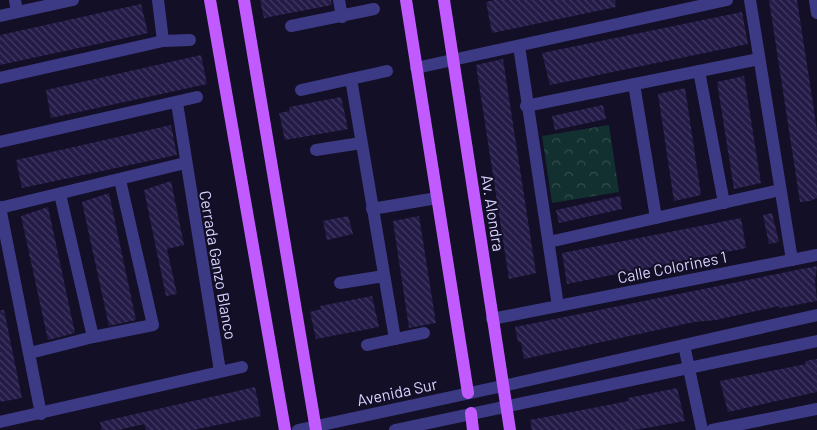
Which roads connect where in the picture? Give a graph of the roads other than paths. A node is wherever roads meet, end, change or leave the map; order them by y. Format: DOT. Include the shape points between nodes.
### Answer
graph roads {
  1 [pos="73,0"];
  2 [pos="158,0"];
  3 [pos="210,0"];
  4 [pos="244,0"];
  5 [pos="339,0"];
  6 [pos="406,0"];
  7 [pos="444,0"];
  8 [pos="726,0"];
  9 [pos="750,0"];
  10 [pos="815,0"];
  11 [pos="16,6"];
  12 [pos="374,9"];
  13 [pos="817,13"];
  14 [pos="0,16"];
  15 [pos="342,17"];
  16 [pos="292,26"];
  17 [pos="190,40"];
  18 [pos="163,41"];
  19 [pos="519,46"];
  20 [pos="759,59"];
  21 [pos="453,61"];
  22 [pos="416,68"];
  23 [pos="387,71"];
  24 [pos="700,71"];
  25 [pos="0,78"];
  26 [pos="351,79"];
  27 [pos="634,84"];
  28 [pos="301,90"];
  29 [pos="197,97"];
  30 [pos="177,103"];
  31 [pos="526,106"];
  32 [pos="0,142"];
  33 [pos="362,143"];
  34 [pos="316,150"];
  35 [pos="185,163"];
  36 [pos="120,180"];
  37 [pos="780,190"];
  38 [pos="60,194"];
  39 [pos="437,198"];
  40 [pos="724,202"];
  41 [pos="0,208"];
  42 [pos="372,209"];
  43 [pos="656,218"];
  44 [pos="548,242"];
  45 [pos="817,255"];
  46 [pos="792,260"];
  47 [pos="384,276"];
  48 [pos="340,283"];
  49 [pos="558,306"];
  50 [pos="817,314"];
  51 [pos="498,318"];
  52 [pos="424,333"];
  53 [pos="93,337"];
  54 [pos="395,339"];
  55 [pos="817,340"];
  56 [pos="367,345"];
  57 [pos="684,345"];
  58 [pos="30,353"];
  59 [pos="242,367"];
  60 [pos="220,371"];
  61 [pos="690,372"];
  62 [pos="503,386"];
  63 [pos="468,394"];
  64 [pos="506,405"];
  65 [pos="817,409"];
  66 [pos="471,413"];
  67 [pos="42,414"];
  68 [pos="0,422"];
  69 [pos="759,425"];
  70 [pos="316,428"];
  71 [pos="285,430"];
  72 [pos="298,430"];
  73 [pos="395,430"];
  74 [pos="473,430"];
  75 [pos="510,430"];
  76 [pos="702,430"];
  77 [pos="712,430"];
  1 -- 11 [label="street"];
  2 -- 18 [label="street"];
  3 -- 71 [label="main road"];
  4 -- 70 [label="main road"];
  5 -- 15 [label="street"];
  6 -- 22 [label="main road"];
  7 -- 21 [label="main road, Av. Alondra"];
  8 -- 19 [label="street"];
  9 -- 20 [label="street"];
  10 -- 13 [label="street"];
  11 -- 14 [label="street"];
  12 -- 15 [label="street"];
  15 -- 16 [label="street"];
  17 -- 18 [label="street"];
  18 -- 25 [label="street"];
  19 -- 21 [label="street"];
  19 -- 31 [label="street"];
  20 -- 24 [label="street"];
  20 -- 37 [label="street"];
  21 -- 22 [label="street"];
  21 -- 51 [label="main road, Av. Alondra"];
  22 -- 39 [label="main road"];
  23 -- 26 [label="street"];
  24 -- 27 [label="street"];
  24 -- 40 [label="street"];
  26 -- 28 [label="street"];
  26 -- 33 [label="street"];
  27 -- 31 [label="street"];
  27 -- 43 [label="street"];
  29 -- 30 [label="street"];
  30 -- 32 [label="street"];
  30 -- 35 [label="street, Cerrada Ganzo Blanco"];
  31 -- 44 [label="street"];
  33 -- 34 [label="street"];
  33 -- 42 [label="street"];
  35 -- 36 [label="street"];
  35 -- 60 [label="street, Cerrada Ganzo Blanco"];
  36 -- 38 [label="street"];
  36 -- 53 [label="street" via="153,325"];
  37 -- 40 [label="street"];
  37 -- 46 [label="street"];
  38 -- 41 [label="street"];
  38 -- 53 [label="street"];
  39 -- 42 [label="street"];
  39 -- 63 [label="main road"];
  40 -- 43 [label="street"];
  41 -- 58 [label="street"];
  42 -- 47 [label="street"];
  43 -- 44 [label="street"];
  44 -- 49 [label="street"];
  45 -- 46 [label="street, Calle Colorines 1"];
  46 -- 49 [label="street, Calle Colorines 1"];
  47 -- 48 [label="street"];
  47 -- 54 [label="street"];
  49 -- 51 [label="street, Calle Colorines 1"];
  50 -- 57 [label="street, Avenida Sur"];
  51 -- 62 [label="main road, Av. Alondra"];
  52 -- 54 [label="street"];
  53 -- 58 [label="street"];
  54 -- 56 [label="street"];
  55 -- 61 [label="street"];
  57 -- 61 [label="street"];
  57 -- 62 [label="street, Avenida Sur"];
  58 -- 67 [label="street"];
  59 -- 60 [label="street"];
  60 -- 67 [label="street"];
  61 -- 64 [label="street"];
  61 -- 76 [label="street"];
  62 -- 63 [label="street, Avenida Sur"];
  62 -- 64 [label="main road, Av. Alondra"];
  63 -- 66 [label="street"];
  63 -- 70 [label="street, Avenida Sur"];
  64 -- 66 [label="street"];
  64 -- 75 [label="main road, Av. Alondra"];
  65 -- 69 [label="street"];
  66 -- 73 [label="street"];
  66 -- 74 [label="main road"];
  67 -- 68 [label="street"];
  69 -- 77 [label="street"];
  70 -- 72 [label="street, Avenida Sur"];
}
